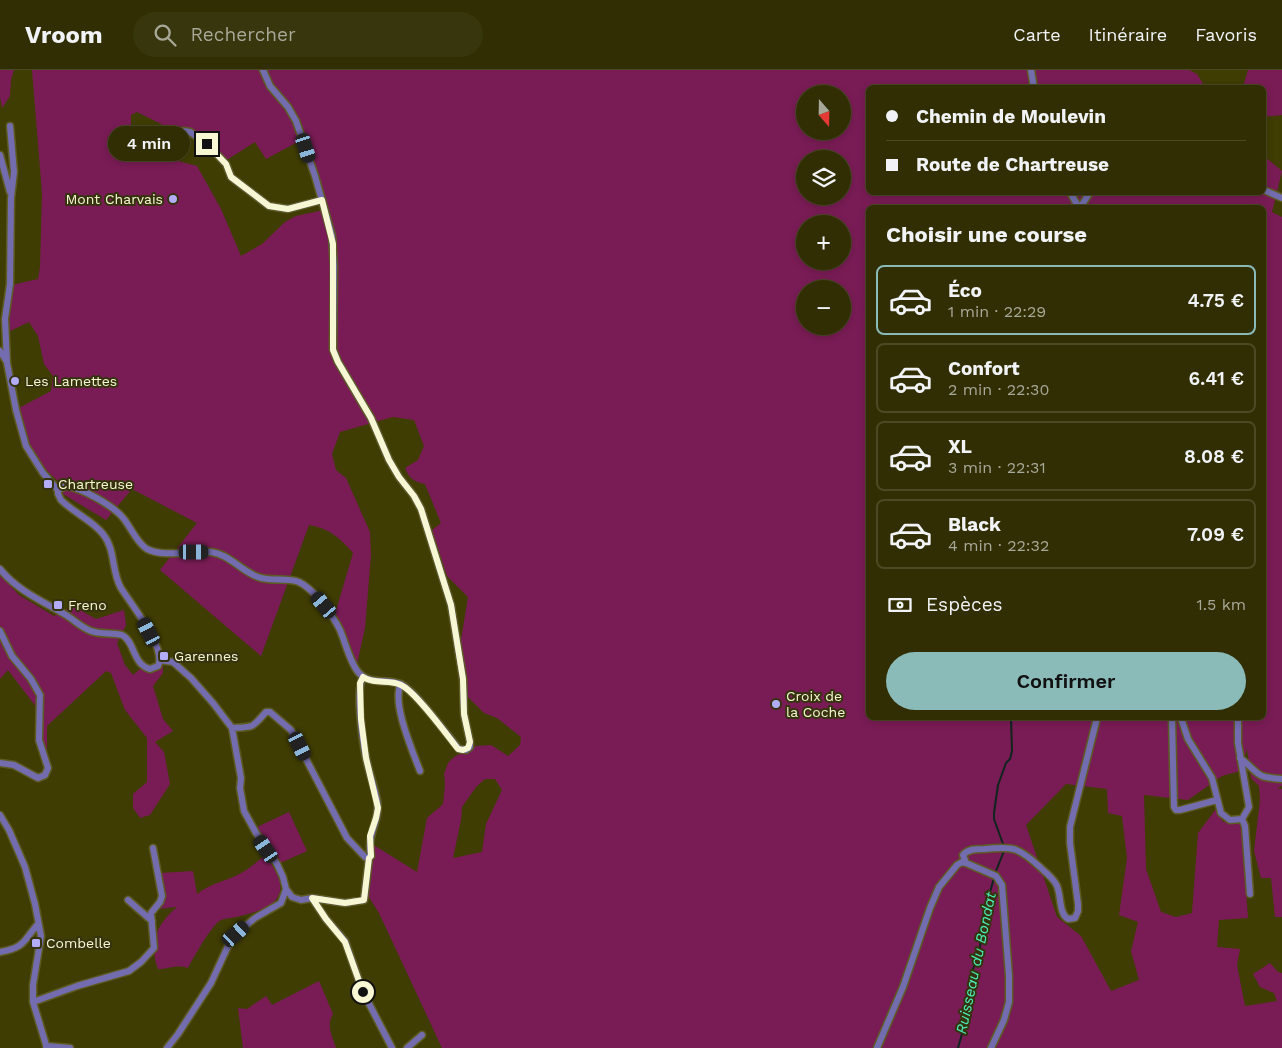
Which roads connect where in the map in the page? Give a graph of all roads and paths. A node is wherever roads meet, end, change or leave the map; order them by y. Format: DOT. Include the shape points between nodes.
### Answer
graph roads {
  1 [pos="263,70"];
  2 [pos="1031,70"];
  3 [pos="1034,85"];
  4 [pos="10,126"];
  5 [pos="183,132"];
  6 [pos="0,155"];
  7 [pos="1266,191"];
  8 [pos="12,198"];
  9 [pos="1282,198"];
  10 [pos="322,200"];
  11 [pos="0,351"];
  12 [pos="7,363"];
  13 [pos="58,490"];
  14 [pos="0,569"];
  15 [pos="0,631"];
  16 [pos="160,660"];
  17 [pos="363,677"];
  18 [pos="401,684"];
  19 [pos="1096,720"];
  20 [pos="1172,720"];
  21 [pos="1182,720"];
  22 [pos="1238,720"];
  23 [pos="232,728"];
  24 [pos="1240,758"];
  25 [pos="0,763"];
  26 [pos="420,770"];
  27 [pos="1282,778"];
  28 [pos="1217,800"];
  29 [pos="0,815"];
  30 [pos="1242,819"];
  31 [pos="154,848"];
  32 [pos="369,858"];
  33 [pos="966,863"];
  34 [pos="286,889"];
  35 [pos="1250,894"];
  36 [pos="312,898"];
  37 [pos="128,900"];
  38 [pos="152,921"];
  39 [pos="38,924"];
  40 [pos="0,952"];
  41 [pos="33,1002"];
  42 [pos="422,1035"];
  43 [pos="47,1047"];
  44 [pos="70,1048"];
  45 [pos="167,1048"];
  46 [pos="392,1048"];
  47 [pos="407,1048"];
  48 [pos="877,1048"];
  49 [pos="991,1048"];
  1 -- 10 [label="street" via="270,86 296,121"];
  2 -- 3 [label="street"];
  4 -- 8 [label="street" via="14,172"];
  5 -- 10 [label="street" via="190,132 207,144 226,164 231,177 269,206 288,209"];
  6 -- 8 [label="street"];
  7 -- 9 [label="street"];
  8 -- 12 [label="street" via="10,284 5,319"];
  10 -- 18 [label="street" via="333,244 333,350 371,418 389,460 421,509 451,605 463,679 468,748 458,749 413,693"];
  11 -- 12 [label="street"];
  12 -- 13 [label="street" via="26,446"];
  13 -- 16 [label="street" via="61,500 97,527 107,539 118,582 144,623"];
  13 -- 17 [label="street" via="66,486 76,488 114,509 147,548 164,552 215,553 259,578 296,581 304,585 332,615 354,665"];
  14 -- 16 [label="street" via="32,597 86,629 128,640 144,667 156,668"];
  15 -- 25 [label="street" via="12,656 38,691 41,702 39,740 48,771 38,778 14,765"];
  16 -- 23 [label="street" via="173,662 191,678"];
  17 -- 18 [label="street"];
  17 -- 32 [label="street" via="360,683 361,719 378,808 370,836"];
  18 -- 26 [label="street" via="398,690 401,716"];
  19 -- 33 [label="street" via="1070,827 1078,904 1075,918 1065,918 1056,884 1022,852 1012,848 971,850 963,855"];
  20 -- 28 [label="street" via="1174,807 1180,810"];
  21 -- 28 [label="street" via="1188,740 1212,778"];
  22 -- 24 [label="street"];
  23 -- 32 [label="street" via="251,727 270,712 291,730 347,838"];
  23 -- 34 [label="street" via="244,811 277,864"];
  24 -- 27 [label="street" via="1256,774"];
  24 -- 30 [label="street" via="1249,799 1248,811"];
  28 -- 30 [label="street" via="1224,817"];
  29 -- 39 [label="street" via="24,867"];
  30 -- 35 [label="street"];
  31 -- 38 [label="street" via="162,896 151,913"];
  32 -- 36 [label="street" via="364,900 345,903"];
  33 -- 48 [label="street" via="956,864 939,887"];
  33 -- 49 [label="street" via="996,876 1002,885 1009,1002"];
  34 -- 36 [label="street" via="292,898"];
  34 -- 45 [label="street" via="281,903 236,934 211,983"];
  36 -- 46 [label="street" via="345,942 363,992"];
  37 -- 38 [label="street"];
  38 -- 41 [label="street" via="154,948 129,971"];
  39 -- 40 [label="street" via="23,944"];
  39 -- 41 [label="street" via="40,945"];
  41 -- 43 [label="street"];
  42 -- 47 [label="street"];
  43 -- 44 [label="street"];
}
